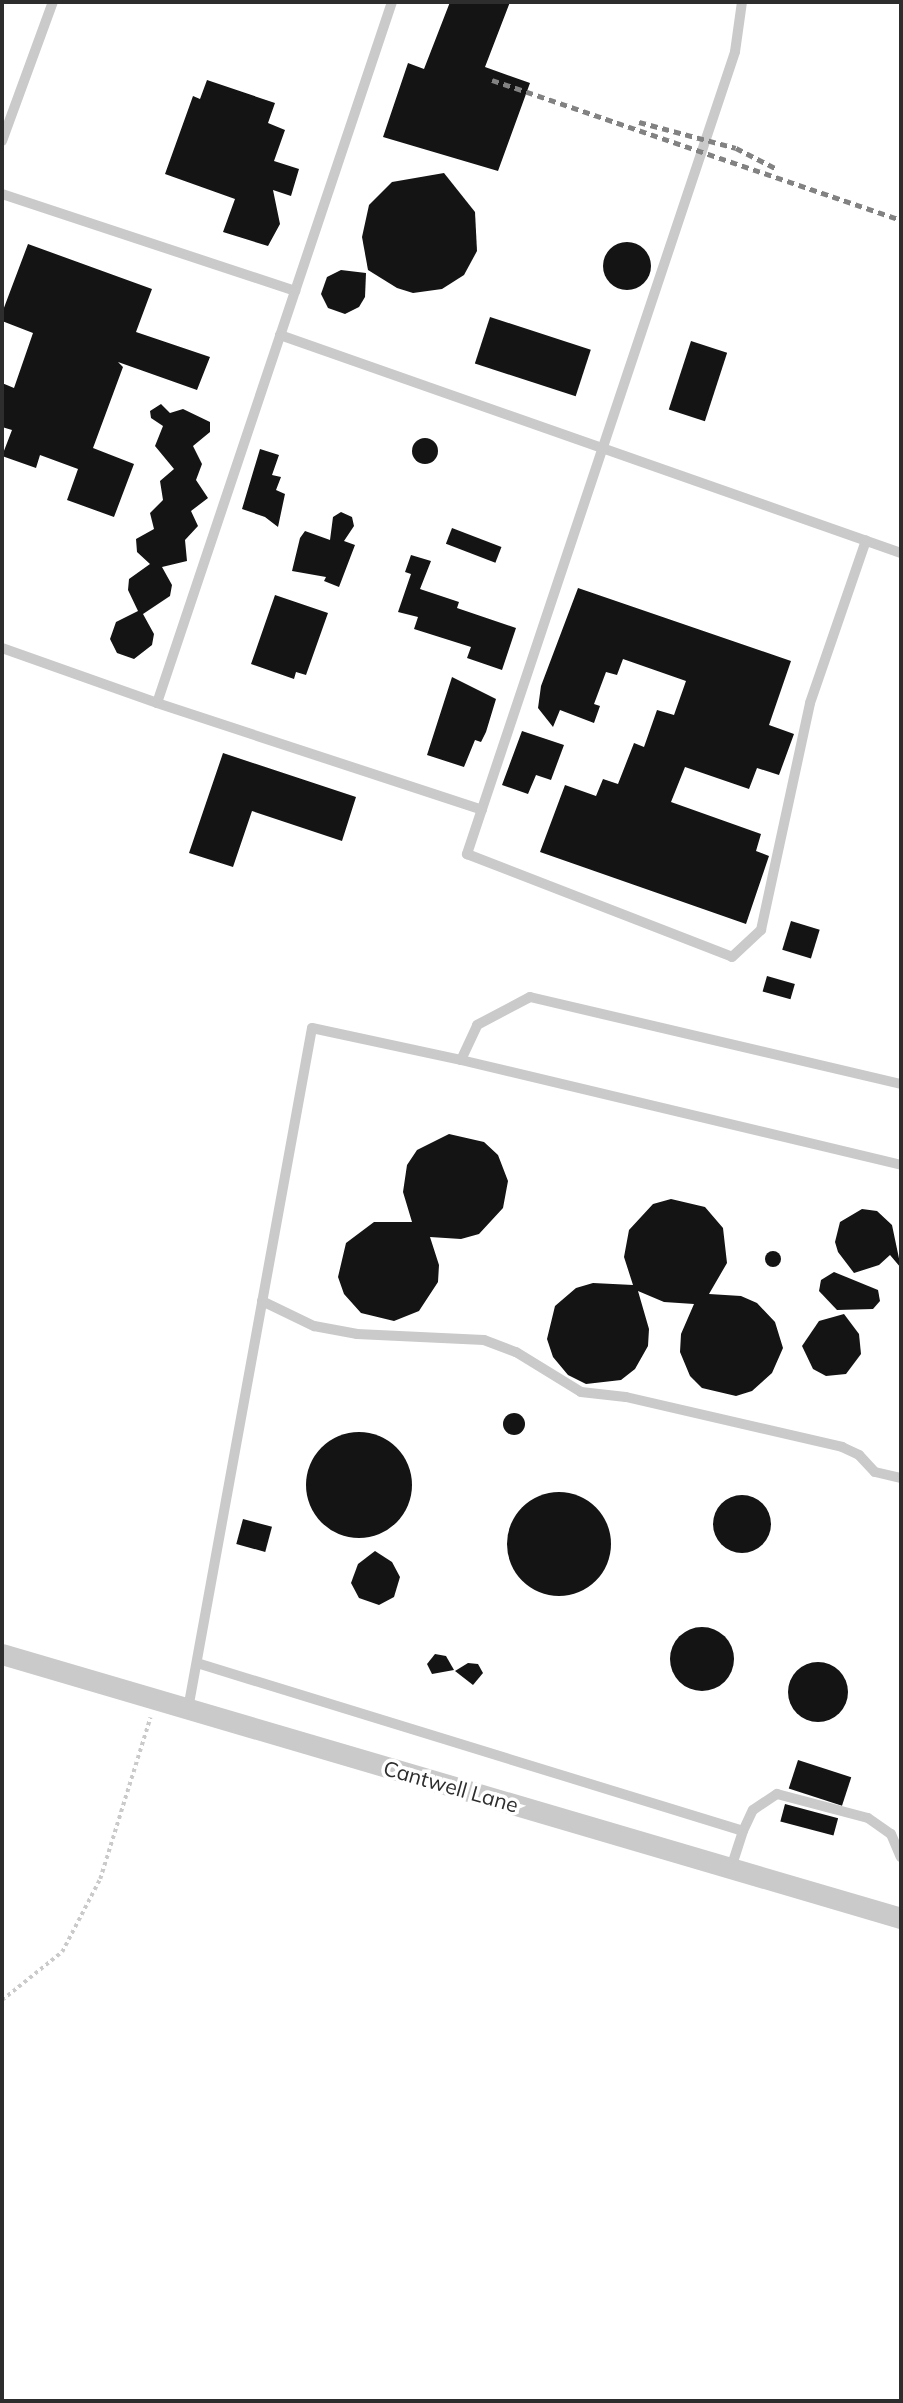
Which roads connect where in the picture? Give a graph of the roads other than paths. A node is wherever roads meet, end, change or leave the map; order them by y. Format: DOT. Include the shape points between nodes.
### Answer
graph roads {
  1 [pos="53,2"];
  2 [pos="392,2"];
  3 [pos="742,2"];
  4 [pos="2,141"];
  5 [pos="2,194"];
  6 [pos="295,291"];
  7 [pos="280,335"];
  8 [pos="601,447"];
  9 [pos="866,540"];
  10 [pos="901,553"];
  11 [pos="2,648"];
  12 [pos="157,703"];
  13 [pos="482,810"];
  14 [pos="461,1060"];
  15 [pos="901,1084"];
  16 [pos="901,1165"];
  17 [pos="262,1301"];
  18 [pos="901,1478"];
  19 [pos="2,1654"];
  20 [pos="197,1662"];
  21 [pos="188,1709"];
  22 [pos="743,1831"];
  23 [pos="901,1857"];
  24 [pos="731,1868"];
  25 [pos="901,1907"];
  26 [pos="901,1918"];
  1 -- 4 [label="lane"];
  2 -- 6 [label="lane"];
  3 -- 8 [label="lane" via="735,52"];
  5 -- 6 [label="lane"];
  6 -- 7 [label="lane"];
  7 -- 8 [label="lane"];
  7 -- 12 [label="lane"];
  8 -- 9 [label="lane"];
  8 -- 13 [label="lane"];
  9 -- 10 [label="lane"];
  9 -- 13 [label="lane" via="810,703 761,930 732,957 467,854"];
  11 -- 12 [label="lane"];
  12 -- 13 [label="lane"];
  14 -- 15 [label="lane" via="477,1026 530,997"];
  14 -- 16 [label="lane"];
  14 -- 17 [label="lane" via="312,1028"];
  17 -- 18 [label="lane" via="314,1326 357,1334 484,1340 516,1352 581,1392 626,1396 842,1447 859,1455 875,1472"];
  17 -- 20 [label="lane"];
  19 -- 21 [label="street, Cantwell Lane"];
  20 -- 21 [label="lane"];
  20 -- 22 [label="lane"];
  21 -- 24 [label="street, Cantwell Lane"];
  22 -- 23 [label="lane" via="753,1810 777,1794 868,1818 891,1834"];
  22 -- 24 [label="lane"];
  24 -- 26 [label="street, Cantwell Lane"];
  25 -- 26 [label="lane"];
}
